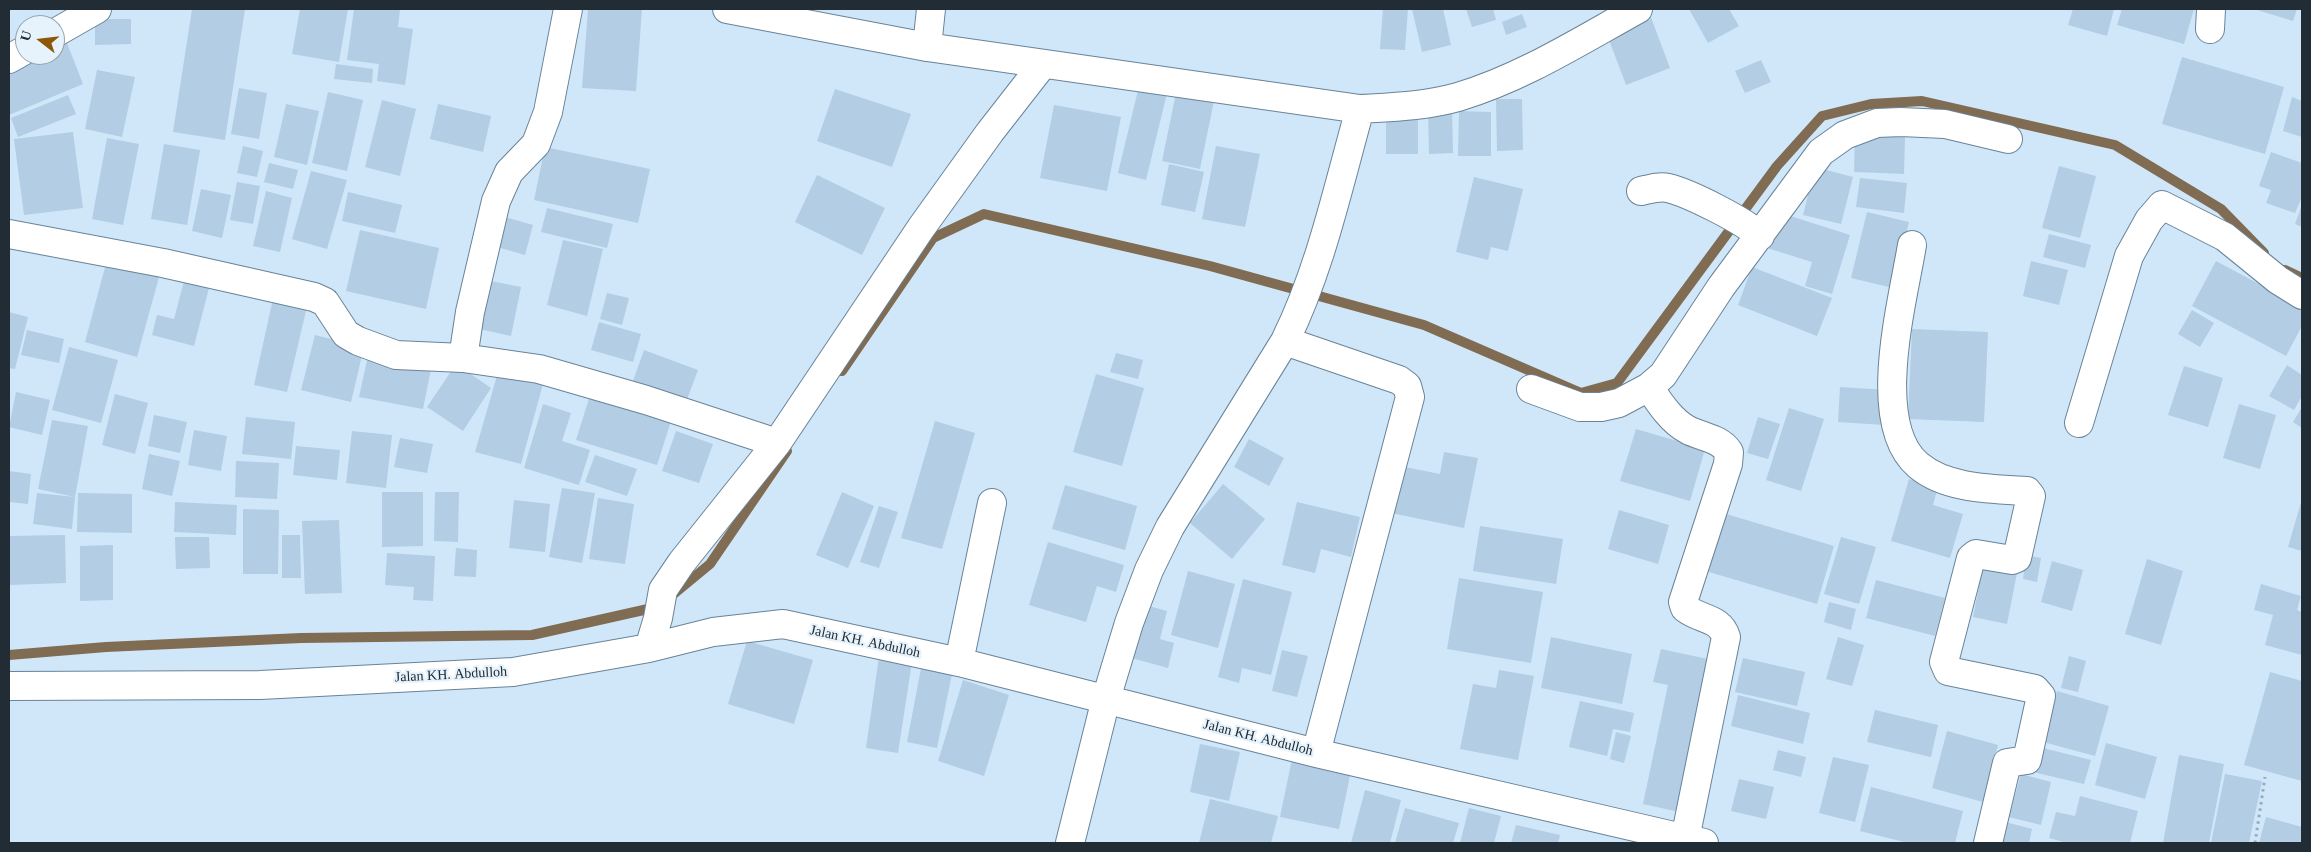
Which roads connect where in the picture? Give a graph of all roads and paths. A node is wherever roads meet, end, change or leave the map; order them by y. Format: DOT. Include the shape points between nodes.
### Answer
graph roads {
  1 [pos="97,9"];
  2 [pos="568,9"];
  3 [pos="727,9"];
  4 [pos="931,9"];
  5 [pos="1638,9"];
  6 [pos="65,27"];
  7 [pos="927,47"];
  8 [pos="1043,64"];
  9 [pos="1360,109"];
  10 [pos="2008,139"];
  11 [pos="1641,191"];
  12 [pos="1757,233"];
  13 [pos="9,234"];
  14 [pos="1912,245"];
  15 [pos="2302,295"];
  16 [pos="1285,341"];
  17 [pos="463,358"];
  18 [pos="1649,387"];
  19 [pos="1530,390"];
  20 [pos="2079,423"];
  21 [pos="778,442"];
  22 [pos="992,504"];
  23 [pos="649,648"];
  24 [pos="959,662"];
  25 [pos="9,686"];
  26 [pos="1106,699"];
  27 [pos="1316,753"];
  28 [pos="2265,777"];
  29 [pos="1694,841"];
  30 [pos="1070,843"];
  31 [pos="1988,843"];
  32 [pos="2254,843"];
  1 -- 6 [label="street"];
  2 -- 17 [label="street" via="548,112 536,144 509,172 496,201 470,312"];
  3 -- 7 [label="street"];
  4 -- 7 [label="street"];
  5 -- 9 [label="street" via="1508,79 1457,98 1413,106"];
  7 -- 8 [label="street"];
  8 -- 9 [label="street"];
  8 -- 21 [label="street" via="921,228"];
  9 -- 16 [label="street" via="1319,259"];
  10 -- 12 [label="street" via="1944,124 1877,123 1845,135 1821,152"];
  11 -- 12 [label="street" via="1669,188 1729,215"];
  12 -- 18 [label="street" via="1663,375"];
  13 -- 17 [label="street" via="163,263 314,297 325,302 346,334 358,341 396,355"];
  14 -- 31 [label="street" via="1892,372 1897,429 1905,450 1918,465 1956,483 2027,491 2031,496 2017,558 1976,554 1971,558 1944,662 1948,671 2035,689 2041,696 2027,760 2007,763"];
  15 -- 20 [label="street" via="2225,237 2162,206 2149,220 2129,256"];
  16 -- 26 [label="street" via="1170,527 1129,623"];
  16 -- 27 [label="street" via="1400,380 1407,386 1410,397"];
  17 -- 21 [label="street" via="539,369"];
  18 -- 19 [label="street" via="1619,403 1601,407 1580,407"];
  18 -- 29 [label="street" via="1662,407 1686,429 1719,442 1729,452 1728,464 1683,602 1684,608 1690,612 1717,622 1726,637"];
  21 -- 23 [label="street" via="663,590"];
  22 -- 24 [label="street"];
  23 -- 24 [label="street, Jalan KH. Abdulloh" via="713,632 783,624"];
  23 -- 25 [label="street, Jalan KH. Abdulloh" via="513,672 260,685"];
  24 -- 26 [label="street, Jalan KH. Abdulloh"];
  26 -- 27 [label="street, Jalan KH. Abdulloh"];
  26 -- 30 [label="street"];
  27 -- 29 [label="street, Jalan KH. Abdulloh"];
  28 -- 32 [label="path"];
}
